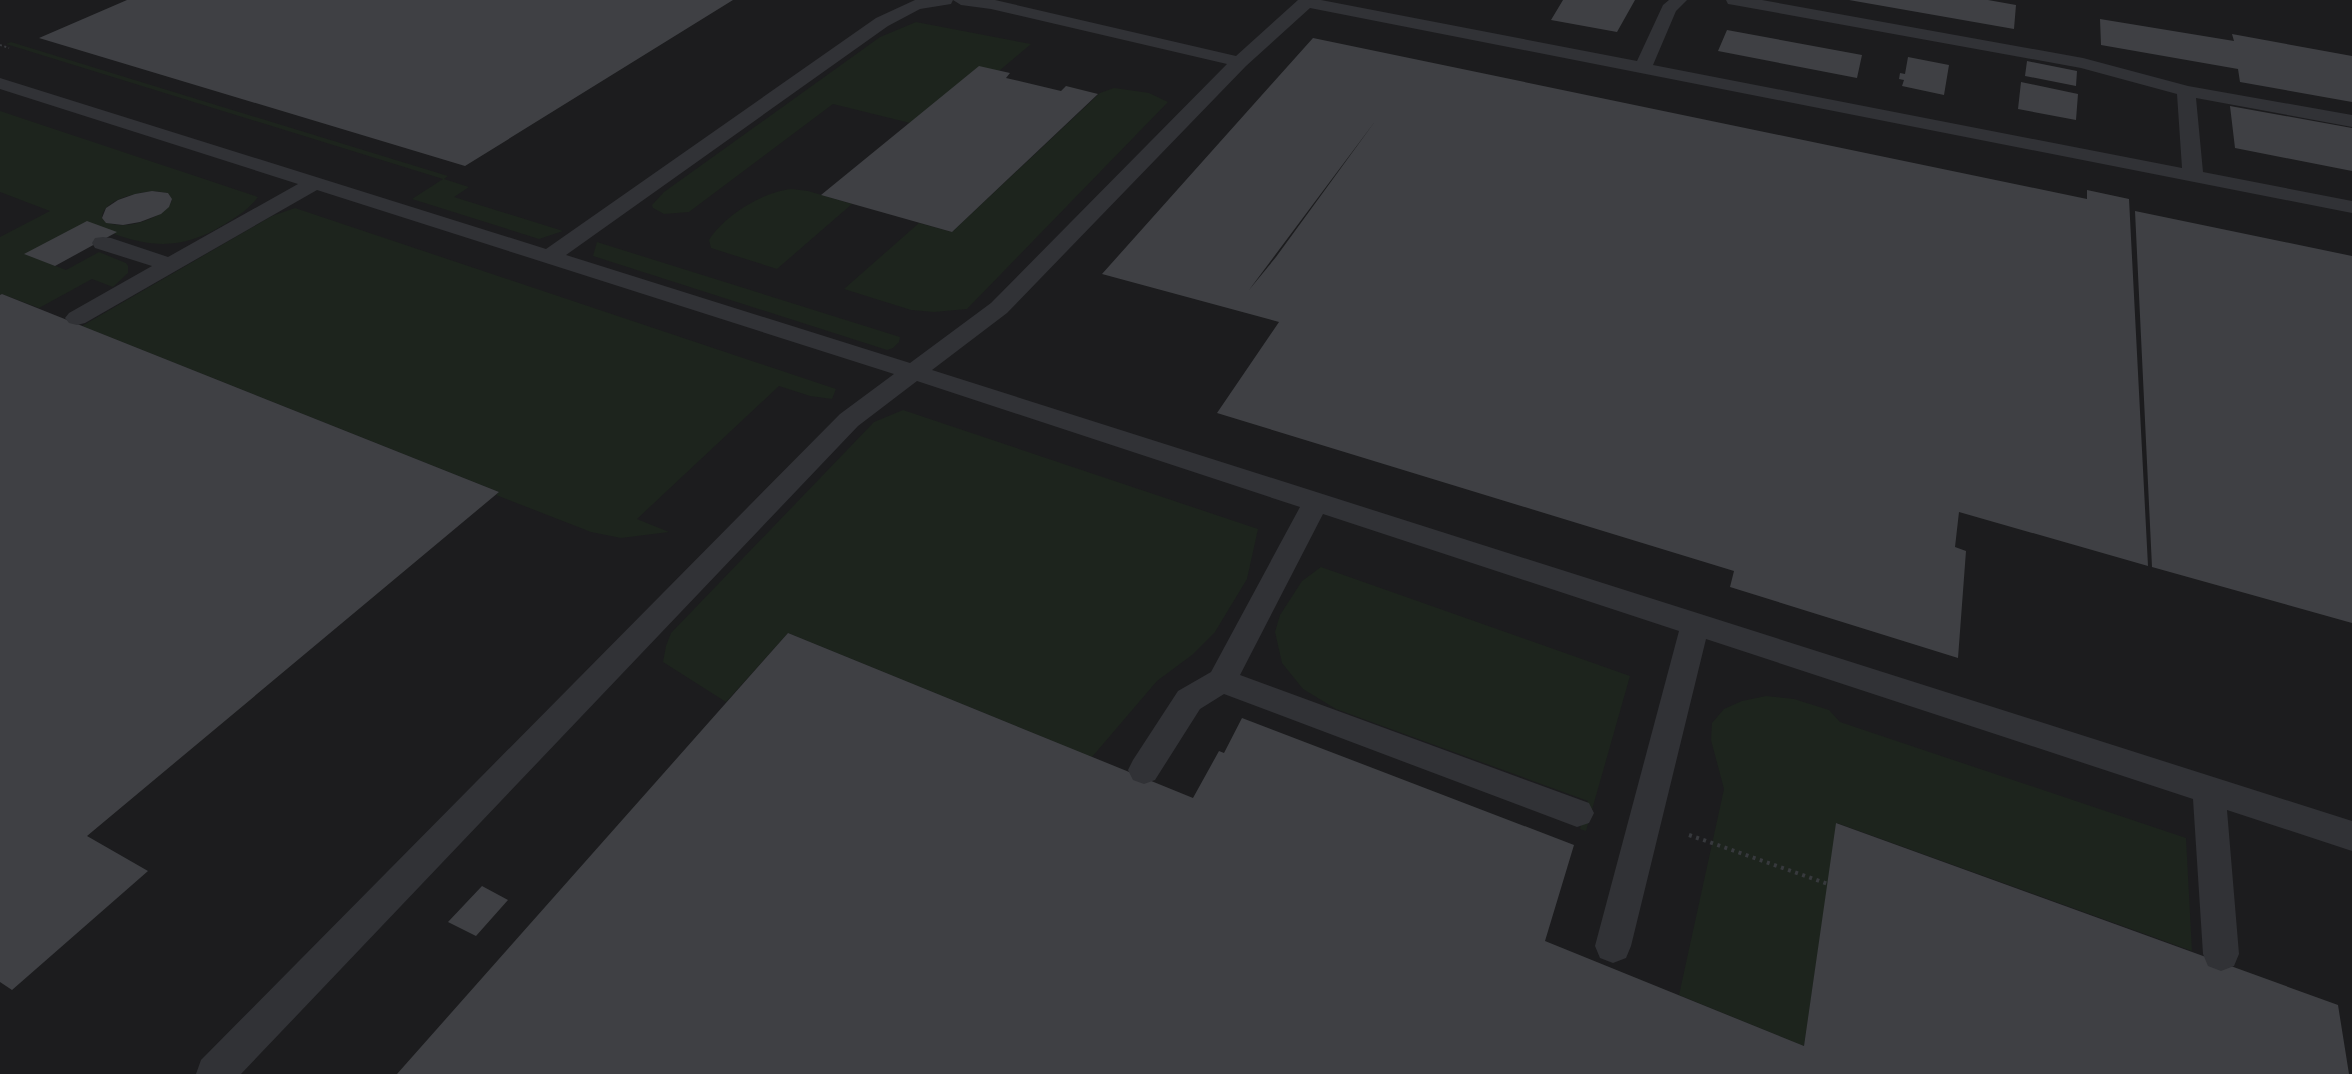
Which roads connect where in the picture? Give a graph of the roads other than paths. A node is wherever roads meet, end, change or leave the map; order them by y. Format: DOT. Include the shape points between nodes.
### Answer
graph roads {
  1 [pos="945,0"];
  2 [pos="961,0"];
  3 [pos="1679,0"];
  4 [pos="1734,0"];
  5 [pos="1307,1"];
  6 [pos="1240,62"];
  7 [pos="1643,68"];
  8 [pos="0,83"];
  9 [pos="2186,91"];
  10 [pos="2352,121"];
  11 [pos="2193,176"];
  12 [pos="314,183"];
  13 [pos="2352,207"];
  14 [pos="103,243"];
  15 [pos="547,258"];
  16 [pos="171,265"];
  17 [pos="77,318"];
  18 [pos="913,372"];
  19 [pos="1316,502"];
  20 [pos="1695,624"];
  21 [pos="1222,680"];
  22 [pos="1144,770"];
  23 [pos="2209,790"];
  24 [pos="1577,813"];
  25 [pos="2352,836"];
  26 [pos="1613,946"];
  27 [pos="2221,954"];
  28 [pos="215,1074"];
  1 -- 15 [label="lane" via="915,5 882,22"];
  2 -- 6 [label="lane" via="992,4"];
  3 -- 7 [label="lane" via="1669,9"];
  4 -- 9 [label="lane" via="2083,64"];
  5 -- 6 [label="lane"];
  5 -- 7 [label="lane"];
  6 -- 18 [label="lane" via="999,308"];
  7 -- 11 [label="lane"];
  8 -- 12 [label="lane"];
  9 -- 10 [label="lane"];
  9 -- 11 [label="lane"];
  11 -- 13 [label="lane"];
  12 -- 15 [label="lane"];
  12 -- 16 [label="lane"];
  14 -- 16 [label="lane"];
  15 -- 18 [label="lane"];
  16 -- 17 [label="lane"];
  18 -- 19 [label="lane"];
  18 -- 28 [label="lane" via="849,420"];
  19 -- 20 [label="lane"];
  19 -- 21 [label="lane"];
  20 -- 23 [label="lane"];
  20 -- 26 [label="lane"];
  21 -- 22 [label="lane" via="1189,700"];
  21 -- 24 [label="lane"];
  23 -- 25 [label="lane"];
  23 -- 27 [label="lane"];
}
